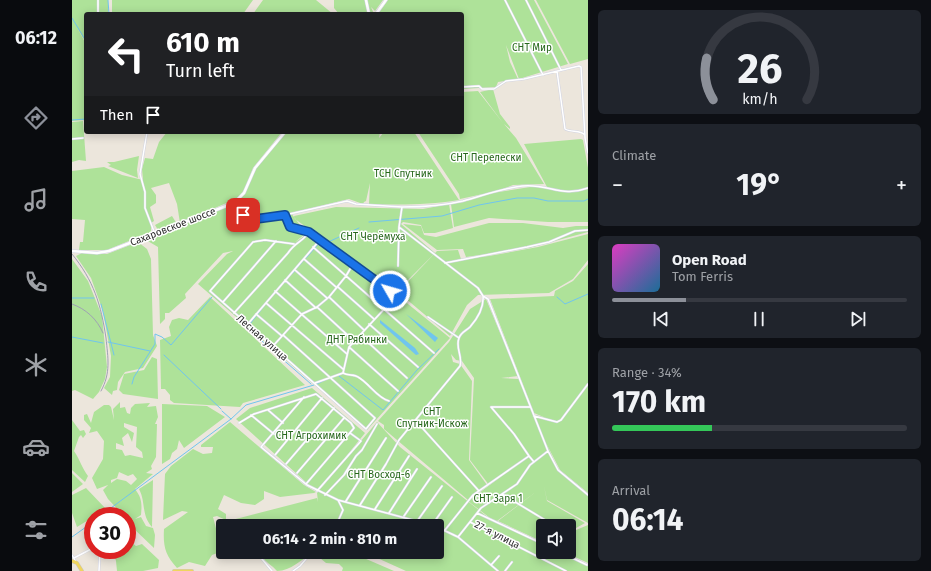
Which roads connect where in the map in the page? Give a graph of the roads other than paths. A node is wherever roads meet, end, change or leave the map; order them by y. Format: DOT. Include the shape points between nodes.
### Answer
graph roads {
  1 [pos="98,0"];
  2 [pos="366,0"];
  3 [pos="386,0"];
  4 [pos="505,0"];
  5 [pos="526,0"];
  6 [pos="98,12"];
  7 [pos="369,12"];
  8 [pos="377,12"];
  9 [pos="561,70"];
  10 [pos="557,71"];
  11 [pos="543,75"];
  12 [pos="516,77"];
  13 [pos="518,80"];
  14 [pos="464,87"];
  15 [pos="147,134"];
  16 [pos="283,134"];
  17 [pos="585,135"];
  18 [pos="83,138"];
  19 [pos="72,139"];
  20 [pos="588,153"];
  21 [pos="588,188"];
  22 [pos="232,203"];
  23 [pos="402,207"];
  24 [pos="285,215"];
  25 [pos="399,227"];
  26 [pos="588,230"];
  27 [pos="309,232"];
  28 [pos="155,234"];
  29 [pos="276,241"];
  30 [pos="320,241"];
  31 [pos="294,244"];
  32 [pos="313,248"];
  33 [pos="72,251"];
  34 [pos="304,259"];
  35 [pos="445,263"];
  36 [pos="353,264"];
  37 [pos="398,266"];
  38 [pos="295,270"];
  39 [pos="346,276"];
  40 [pos="285,280"];
  41 [pos="337,287"];
  42 [pos="275,291"];
  43 [pos="483,296"];
  44 [pos="328,297"];
  45 [pos="223,302"];
  46 [pos="266,303"];
  47 [pos="316,308"];
  48 [pos="385,309"];
  49 [pos="234,313"];
  50 [pos="256,314"];
  51 [pos="302,314"];
  52 [pos="428,317"];
  53 [pos="374,319"];
  54 [pos="247,324"];
  55 [pos="369,324"];
  56 [pos="293,325"];
  57 [pos="364,330"];
  58 [pos="282,335"];
  59 [pos="360,335"];
  60 [pos="459,338"];
  61 [pos="354,341"];
  62 [pos="272,346"];
  63 [pos="349,347"];
  64 [pos="434,353"];
  65 [pos="347,354"];
  66 [pos="418,367"];
  67 [pos="343,369"];
  68 [pos="343,373"];
  69 [pos="330,378"];
  70 [pos="407,378"];
  71 [pos="314,383"];
  72 [pos="588,384"];
  73 [pos="398,391"];
  74 [pos="304,397"];
  75 [pos="322,398"];
  76 [pos="389,401"];
  77 [pos="531,407"];
  78 [pos="334,408"];
  79 [pos="268,409"];
  80 [pos="251,415"];
  81 [pos="534,416"];
  82 [pos="344,418"];
  83 [pos="416,420"];
  84 [pos="239,423"];
  85 [pos="283,423"];
  86 [pos="377,424"];
  87 [pos="350,433"];
  88 [pos="274,434"];
  89 [pos="386,438"];
  90 [pos="548,451"];
  91 [pos="275,455"];
  92 [pos="409,456"];
  93 [pos="529,456"];
  94 [pos="534,462"];
  95 [pos="286,464"];
  96 [pos="417,469"];
  97 [pos="297,473"];
  98 [pos="430,477"];
  99 [pos="306,484"];
  100 [pos="442,486"];
  101 [pos="317,491"];
  102 [pos="479,491"];
  103 [pos="502,494"];
  104 [pos="325,495"];
  105 [pos="588,495"];
  106 [pos="452,497"];
  107 [pos="338,500"];
  108 [pos="346,501"];
  109 [pos="360,505"];
  110 [pos="375,509"];
  111 [pos="389,513"];
  112 [pos="477,513"];
  113 [pos="404,516"];
  114 [pos="339,519"];
  115 [pos="414,519"];
  116 [pos="419,519"];
  117 [pos="436,519"];
  118 [pos="543,519"];
  119 [pos="470,522"];
  120 [pos="445,530"];
  121 [pos="458,537"];
  122 [pos="536,541"];
  123 [pos="84,554"];
  124 [pos="72,555"];
  125 [pos="499,556"];
  126 [pos="100,559"];
  127 [pos="262,559"];
  128 [pos="306,559"];
  129 [pos="575,559"];
  130 [pos="74,560"];
  131 [pos="512,562"];
  132 [pos="491,565"];
  133 [pos="587,565"];
  134 [pos="82,571"];
  135 [pos="99,571"];
  136 [pos="174,571"];
  137 [pos="192,571"];
  138 [pos="272,571"];
  139 [pos="293,571"];
  140 [pos="498,571"];
  141 [pos="505,571"];
  142 [pos="566,571"];
  1 -- 6 [label="street"];
  2 -- 7 [label="main road"];
  3 -- 8 [label="main road"];
  4 -- 11 [label="street"];
  5 -- 9 [label="street"];
  9 -- 10 [label="street"];
  9 -- 17 [label="street" via="577,65 580,67"];
  10 -- 11 [label="street"];
  10 -- 17 [label="street" via="565,129"];
  11 -- 13 [label="street"];
  12 -- 13 [label="street"];
  13 -- 14 [label="street" via="506,81 494,89"];
  15 -- 28 [label="street" via="141,178 145,192 145,208"];
  16 -- 22 [label="main road, Сахаровское шоссе" via="255,168 243,195"];
  17 -- 20 [label="street"];
  18 -- 19 [label="street"];
  21 -- 23 [label="street" via="560,192 540,185 521,186 425,208"];
  22 -- 24 [label="street" via="249,220"];
  22 -- 28 [label="main road, Сахаровское шоссе"];
  23 -- 24 [label="street" via="347,201"];
  23 -- 25 [label="street"];
  24 -- 27 [label="street" via="290,227"];
  25 -- 35 [label="street"];
  25 -- 37 [label="street"];
  26 -- 35 [label="street" via="549,242"];
  27 -- 30 [label="street"];
  27 -- 31 [label="street"];
  28 -- 33 [label="main road, Сахаровское шоссе" via="107,252"];
  29 -- 31 [label="street"];
  29 -- 45 [label="street"];
  29 -- 45 [label="street, Лесная улица" via="253,242 210,291"];
  30 -- 32 [label="street"];
  30 -- 36 [label="street"];
  31 -- 49 [label="street"];
  32 -- 34 [label="street"];
  32 -- 39 [label="street"];
  34 -- 38 [label="street"];
  34 -- 41 [label="street"];
  35 -- 43 [label="street" via="478,288"];
  36 -- 39 [label="street"];
  36 -- 48 [label="street" via="390,291"];
  38 -- 40 [label="street"];
  38 -- 44 [label="street"];
  39 -- 41 [label="street"];
  39 -- 48 [label="street"];
  40 -- 42 [label="street"];
  40 -- 47 [label="street"];
  41 -- 44 [label="street"];
  41 -- 53 [label="street"];
  42 -- 46 [label="street"];
  42 -- 51 [label="street"];
  43 -- 60 [label="street" via="484,301 476,319"];
  43 -- 77 [label="street" via="488,299"];
  44 -- 47 [label="street"];
  44 -- 57 [label="street"];
  45 -- 49 [label="street, Лесная улица"];
  46 -- 50 [label="street"];
  46 -- 56 [label="street"];
  47 -- 51 [label="street"];
  47 -- 61 [label="street"];
  48 -- 53 [label="street"];
  48 -- 64 [label="street"];
  49 -- 54 [label="street, Лесная улица"];
  50 -- 54 [label="street"];
  50 -- 58 [label="street"];
  51 -- 56 [label="street"];
  51 -- 65 [label="street"];
  52 -- 60 [label="street"];
  53 -- 55 [label="street"];
  54 -- 62 [label="street, Лесная улица"];
  55 -- 57 [label="street"];
  55 -- 66 [label="street"];
  56 -- 58 [label="street"];
  56 -- 67 [label="street"];
  57 -- 59 [label="street"];
  58 -- 62 [label="street"];
  58 -- 69 [label="street"];
  59 -- 61 [label="street"];
  59 -- 70 [label="street"];
  60 -- 83 [label="street" via="462,361 460,366"];
  61 -- 63 [label="street"];
  62 -- 71 [label="street, Лесная улица"];
  63 -- 65 [label="street"];
  63 -- 73 [label="street"];
  65 -- 67 [label="street"];
  67 -- 68 [label="street"];
  68 -- 69 [label="street"];
  68 -- 76 [label="street" via="357,376 379,396"];
  69 -- 71 [label="street"];
  69 -- 71 [label="street, Лесная улица" via="375,418 366,429"];
  72 -- 81 [label="street" via="561,420 557,422"];
  74 -- 75 [label="street" via="316,394"];
  74 -- 79 [label="street"];
  74 -- 85 [label="street"];
  75 -- 78 [label="street"];
  75 -- 91 [label="street"];
  77 -- 81 [label="street"];
  77 -- 93 [label="street" via="491,407"];
  78 -- 82 [label="street"];
  78 -- 95 [label="street"];
  79 -- 80 [label="street"];
  79 -- 85 [label="street"];
  80 -- 84 [label="street"];
  80 -- 88 [label="street"];
  81 -- 90 [label="street"];
  82 -- 87 [label="street" via="354,428"];
  82 -- 97 [label="street"];
  83 -- 102 [label="street"];
  83 -- 109 [label="street" via="399,440"];
  85 -- 88 [label="street"];
  86 -- 104 [label="street" via="344,475"];
  87 -- 99 [label="street"];
  87 -- 101 [label="street" via="361,442"];
  88 -- 99 [label="street" via="261,446"];
  89 -- 108 [label="street"];
  90 -- 94 [label="street"];
  90 -- 105 [label="street" via="558,470"];
  92 -- 110 [label="street"];
  93 -- 94 [label="street"];
  93 -- 102 [label="street"];
  94 -- 103 [label="street" via="517,484"];
  96 -- 111 [label="street"];
  98 -- 113 [label="street"];
  99 -- 101 [label="street"];
  100 -- 116 [label="street"];
  101 -- 104 [label="street"];
  102 -- 120 [label="street" via="468,500"];
  103 -- 112 [label="street"];
  103 -- 118 [label="street"];
  104 -- 107 [label="street"];
  106 -- 117 [label="street"];
  107 -- 108 [label="street"];
  107 -- 114 [label="street" via="343,510"];
  108 -- 109 [label="street"];
  109 -- 110 [label="street"];
  110 -- 111 [label="street"];
  111 -- 113 [label="street"];
  112 -- 119 [label="street"];
  112 -- 122 [label="street"];
  113 -- 115 [label="street"];
  119 -- 121 [label="street"];
  119 -- 142 [label="street, 27-я улица"];
  120 -- 121 [label="street"];
  121 -- 132 [label="street"];
  123 -- 130 [label="street"];
  124 -- 130 [label="street"];
  125 -- 132 [label="street"];
  126 -- 135 [label="street"];
  127 -- 138 [label="street"];
  128 -- 139 [label="street"];
  129 -- 133 [label="street"];
  130 -- 134 [label="main road"];
  131 -- 141 [label="street"];
  132 -- 140 [label="street"];
  136 -- 137 [label="main road"];
}
